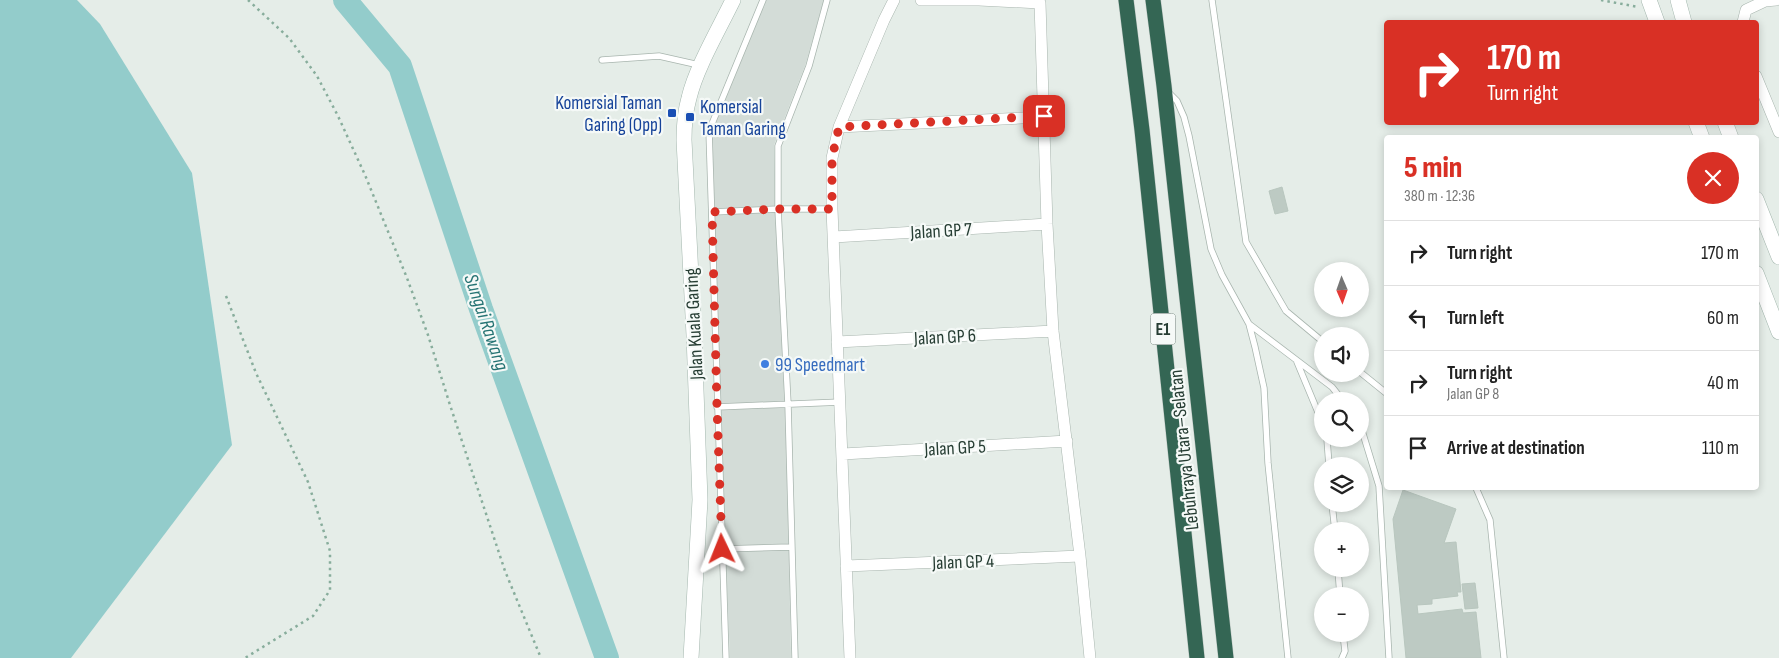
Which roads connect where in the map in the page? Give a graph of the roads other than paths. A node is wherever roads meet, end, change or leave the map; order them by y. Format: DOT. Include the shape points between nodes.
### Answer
graph roads {
  1 [pos="733,0"];
  2 [pos="763,0"];
  3 [pos="827,0"];
  4 [pos="894,0"];
  5 [pos="921,0"];
  6 [pos="1126,0"];
  7 [pos="1153,0"];
  8 [pos="1212,0"];
  9 [pos="1678,0"];
  10 [pos="1776,0"];
  11 [pos="1038,2"];
  12 [pos="1649,3"];
  13 [pos="1655,20"];
  14 [pos="1683,20"];
  15 [pos="1744,20"];
  16 [pos="602,60"];
  17 [pos="702,65"];
  18 [pos="1759,82"];
  19 [pos="1164,86"];
  20 [pos="1775,111"];
  21 [pos="1044,116"];
  22 [pos="839,127"];
  23 [pos="1779,132"];
  24 [pos="1759,207"];
  25 [pos="778,209"];
  26 [pos="832,209"];
  27 [pos="712,212"];
  28 [pos="1047,224"];
  29 [pos="834,237"];
  30 [pos="1779,257"];
  31 [pos="1759,281"];
  32 [pos="1249,324"];
  33 [pos="1054,331"];
  34 [pos="1779,332"];
  35 [pos="1314,334"];
  36 [pos="837,342"];
  37 [pos="1296,360"];
  38 [pos="1369,379"];
  39 [pos="1384,391"];
  40 [pos="1336,392"];
  41 [pos="841,402"];
  42 [pos="1314,403"];
  43 [pos="788,404"];
  44 [pos="717,407"];
  45 [pos="1067,441"];
  46 [pos="1367,447"];
  47 [pos="843,454"];
  48 [pos="1477,490"];
  49 [pos="791,547"];
  50 [pos="722,549"];
  51 [pos="1080,556"];
  52 [pos="846,566"];
  53 [pos="1344,642"];
  54 [pos="691,658"];
  55 [pos="726,658"];
  56 [pos="794,658"];
  57 [pos="850,658"];
  58 [pos="1090,658"];
  59 [pos="1197,658"];
  60 [pos="1226,658"];
  61 [pos="1288,658"];
  62 [pos="1342,658"];
  63 [pos="1389,658"];
  64 [pos="1504,658"];
  1 -- 17 [label="street, Jalan Kuala Garing"];
  2 -- 27 [label="lane" via="709,131"];
  3 -- 25 [label="lane" via="809,66 778,146"];
  4 -- 22 [label="street"];
  5 -- 11 [label="street"];
  6 -- 59 [label="highway, Lebuhraya Utara–Selatan / E1"];
  7 -- 19 [label="highway, Lebuhraya Utara–Selatan / E1"];
  8 -- 35 [label="lane" via="1246,242 1286,311"];
  9 -- 14 [label="street"];
  10 -- 15 [label="street" via="1765,1 1746,10"];
  11 -- 21 [label="street"];
  12 -- 13 [label="street"];
  16 -- 17 [label="lane" via="659,56"];
  17 -- 54 [label="street, Jalan Kuala Garing" via="689,97 684,140 700,500"];
  18 -- 20 [label="street"];
  19 -- 32 [label="lane" via="1177,101 1184,117 1211,249"];
  19 -- 60 [label="highway, Lebuhraya Utara–Selatan / E1"];
  20 -- 23 [label="street"];
  21 -- 22 [label="street"];
  21 -- 28 [label="street"];
  22 -- 26 [label="street" via="832,158"];
  24 -- 30 [label="street"];
  25 -- 26 [label="lane"];
  25 -- 27 [label="lane"];
  25 -- 43 [label="lane"];
  26 -- 29 [label="street"];
  27 -- 44 [label="lane"];
  28 -- 29 [label="street, Jalan GP 7"];
  28 -- 33 [label="street"];
  29 -- 36 [label="street"];
  31 -- 34 [label="street"];
  32 -- 37 [label="lane"];
  32 -- 61 [label="lane" via="1264,388 1268,463"];
  33 -- 36 [label="street, Jalan GP 6"];
  33 -- 45 [label="street"];
  36 -- 41 [label="street"];
  37 -- 40 [label="lane"];
  37 -- 42 [label="lane"];
  38 -- 39 [label="lane"];
  41 -- 43 [label="lane"];
  41 -- 47 [label="street"];
  43 -- 44 [label="lane"];
  43 -- 49 [label="lane"];
  44 -- 50 [label="lane"];
  45 -- 47 [label="street, Jalan GP 5"];
  45 -- 51 [label="street"];
  46 -- 63 [label="lane" via="1379,486"];
  47 -- 52 [label="street"];
  48 -- 64 [label="lane" via="1490,520"];
  49 -- 50 [label="lane"];
  49 -- 56 [label="lane"];
  50 -- 55 [label="lane"];
  51 -- 52 [label="street, Jalan GP 4"];
  51 -- 58 [label="street"];
  52 -- 57 [label="street"];
  53 -- 62 [label="lane"];
}
